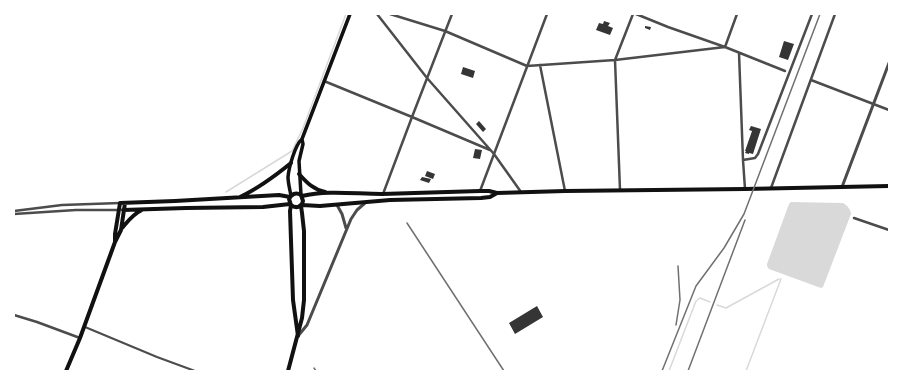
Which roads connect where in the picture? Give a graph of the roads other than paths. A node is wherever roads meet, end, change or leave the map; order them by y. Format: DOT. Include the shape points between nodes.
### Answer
graph roads {
  1 [pos="350,14"];
  2 [pos="377,14"];
  3 [pos="390,14"];
  4 [pos="452,14"];
  5 [pos="547,14"];
  6 [pos="632,14"];
  7 [pos="636,14"];
  8 [pos="737,14"];
  9 [pos="812,14"];
  10 [pos="835,14"];
  11 [pos="445,31"];
  12 [pos="725,47"];
  13 [pos="739,53"];
  14 [pos="615,60"];
  15 [pos="889,63"];
  16 [pos="540,65"];
  17 [pos="527,66"];
  18 [pos="784,71"];
  19 [pos="427,78"];
  20 [pos="811,80"];
  21 [pos="324,81"];
  22 [pos="873,104"];
  23 [pos="889,110"];
  24 [pos="412,116"];
  25 [pos="302,139"];
  26 [pos="490,150"];
  27 [pos="494,154"];
  28 [pos="743,160"];
  29 [pos="291,163"];
  30 [pos="299,174"];
  31 [pos="889,186"];
  32 [pos="842,187"];
  33 [pos="771,188"];
  34 [pos="745,189"];
  35 [pos="620,190"];
  36 [pos="480,191"];
  37 [pos="565,191"];
  38 [pos="521,192"];
  39 [pos="331,193"];
  40 [pos="497,193"];
  41 [pos="383,194"];
  42 [pos="290,196"];
  43 [pos="301,196"];
  44 [pos="238,198"];
  45 [pos="366,202"];
  46 [pos="120,203"];
  47 [pos="125,203"];
  48 [pos="291,205"];
  49 [pos="301,205"];
  50 [pos="337,206"];
  51 [pos="144,209"];
  52 [pos="119,210"];
  53 [pos="124,210"];
  54 [pos="14,211"];
  55 [pos="14,214"];
  56 [pos="854,218"];
  57 [pos="346,228"];
  58 [pos="121,230"];
  59 [pos="889,230"];
  60 [pos="115,242"];
  61 [pos="14,316"];
  62 [pos="84,327"];
  63 [pos="298,336"];
  64 [pos="80,338"];
  65 [pos="66,371"];
  66 [pos="195,371"];
  67 [pos="288,371"];
  1 -- 21 [label="main road"];
  2 -- 19 [label="street"];
  3 -- 11 [label="street"];
  4 -- 11 [label="street"];
  5 -- 17 [label="street"];
  6 -- 14 [label="street"];
  7 -- 12 [label="street"];
  8 -- 12 [label="street"];
  9 -- 28 [label="street" via="758,154 755,158"];
  10 -- 20 [label="street"];
  11 -- 17 [label="street"];
  11 -- 19 [label="street"];
  12 -- 13 [label="street"];
  12 -- 14 [label="street"];
  13 -- 18 [label="street"];
  13 -- 28 [label="street"];
  14 -- 16 [label="street"];
  14 -- 35 [label="street"];
  15 -- 22 [label="street"];
  16 -- 17 [label="street"];
  16 -- 37 [label="street"];
  17 -- 27 [label="street"];
  19 -- 24 [label="street"];
  19 -- 26 [label="street"];
  20 -- 22 [label="street"];
  20 -- 33 [label="street"];
  21 -- 24 [label="street"];
  21 -- 25 [label="main road"];
  22 -- 23 [label="street"];
  22 -- 32 [label="street"];
  24 -- 26 [label="street"];
  24 -- 41 [label="street"];
  25 -- 29 [label="main road" via="298,142"];
  25 -- 30 [label="main road"];
  26 -- 27 [label="street"];
  27 -- 36 [label="street"];
  27 -- 38 [label="street"];
  28 -- 34 [label="street"];
  29 -- 42 [label="main road" via="288,178"];
  29 -- 44 [label="highway" via="268,181"];
  30 -- 39 [label="highway" via="311,186"];
  30 -- 43 [label="main road"];
  31 -- 32 [label="highway"];
  32 -- 33 [label="highway"];
  33 -- 34 [label="highway"];
  34 -- 35 [label="highway"];
  35 -- 37 [label="highway"];
  36 -- 40 [label="highway"];
  36 -- 41 [label="highway"];
  37 -- 38 [label="highway"];
  38 -- 40 [label="highway"];
  39 -- 41 [label="highway"];
  39 -- 43 [label="highway"];
  40 -- 45 [label="highway" via="481,198"];
  42 -- 43 [label="highway" via="296,193"];
  42 -- 44 [label="highway"];
  42 -- 48 [label="highway"];
  43 -- 49 [label="highway"];
  44 -- 47 [label="highway"];
  45 -- 50 [label="highway"];
  45 -- 57 [label="street" via="353,215"];
  46 -- 47 [label="highway"];
  46 -- 52 [label="highway"];
  46 -- 54 [label="street" via="62,205"];
  47 -- 53 [label="highway"];
  48 -- 49 [label="highway" via="296,208"];
  48 -- 51 [label="highway"];
  48 -- 63 [label="highway" via="292,285"];
  49 -- 50 [label="highway"];
  49 -- 63 [label="highway" via="304,231 304,300"];
  50 -- 57 [label="street"];
  51 -- 53 [label="highway"];
  51 -- 58 [label="highway" via="135,214"];
  52 -- 53 [label="highway"];
  52 -- 55 [label="street"];
  52 -- 60 [label="highway"];
  53 -- 58 [label="highway"];
  56 -- 59 [label="street"];
  57 -- 63 [label="street" via="307,325"];
  58 -- 60 [label="highway"];
  60 -- 62 [label="highway"];
  61 -- 64 [label="street"];
  62 -- 64 [label="highway"];
  62 -- 66 [label="street"];
  63 -- 67 [label="highway"];
  64 -- 65 [label="highway"];
}
